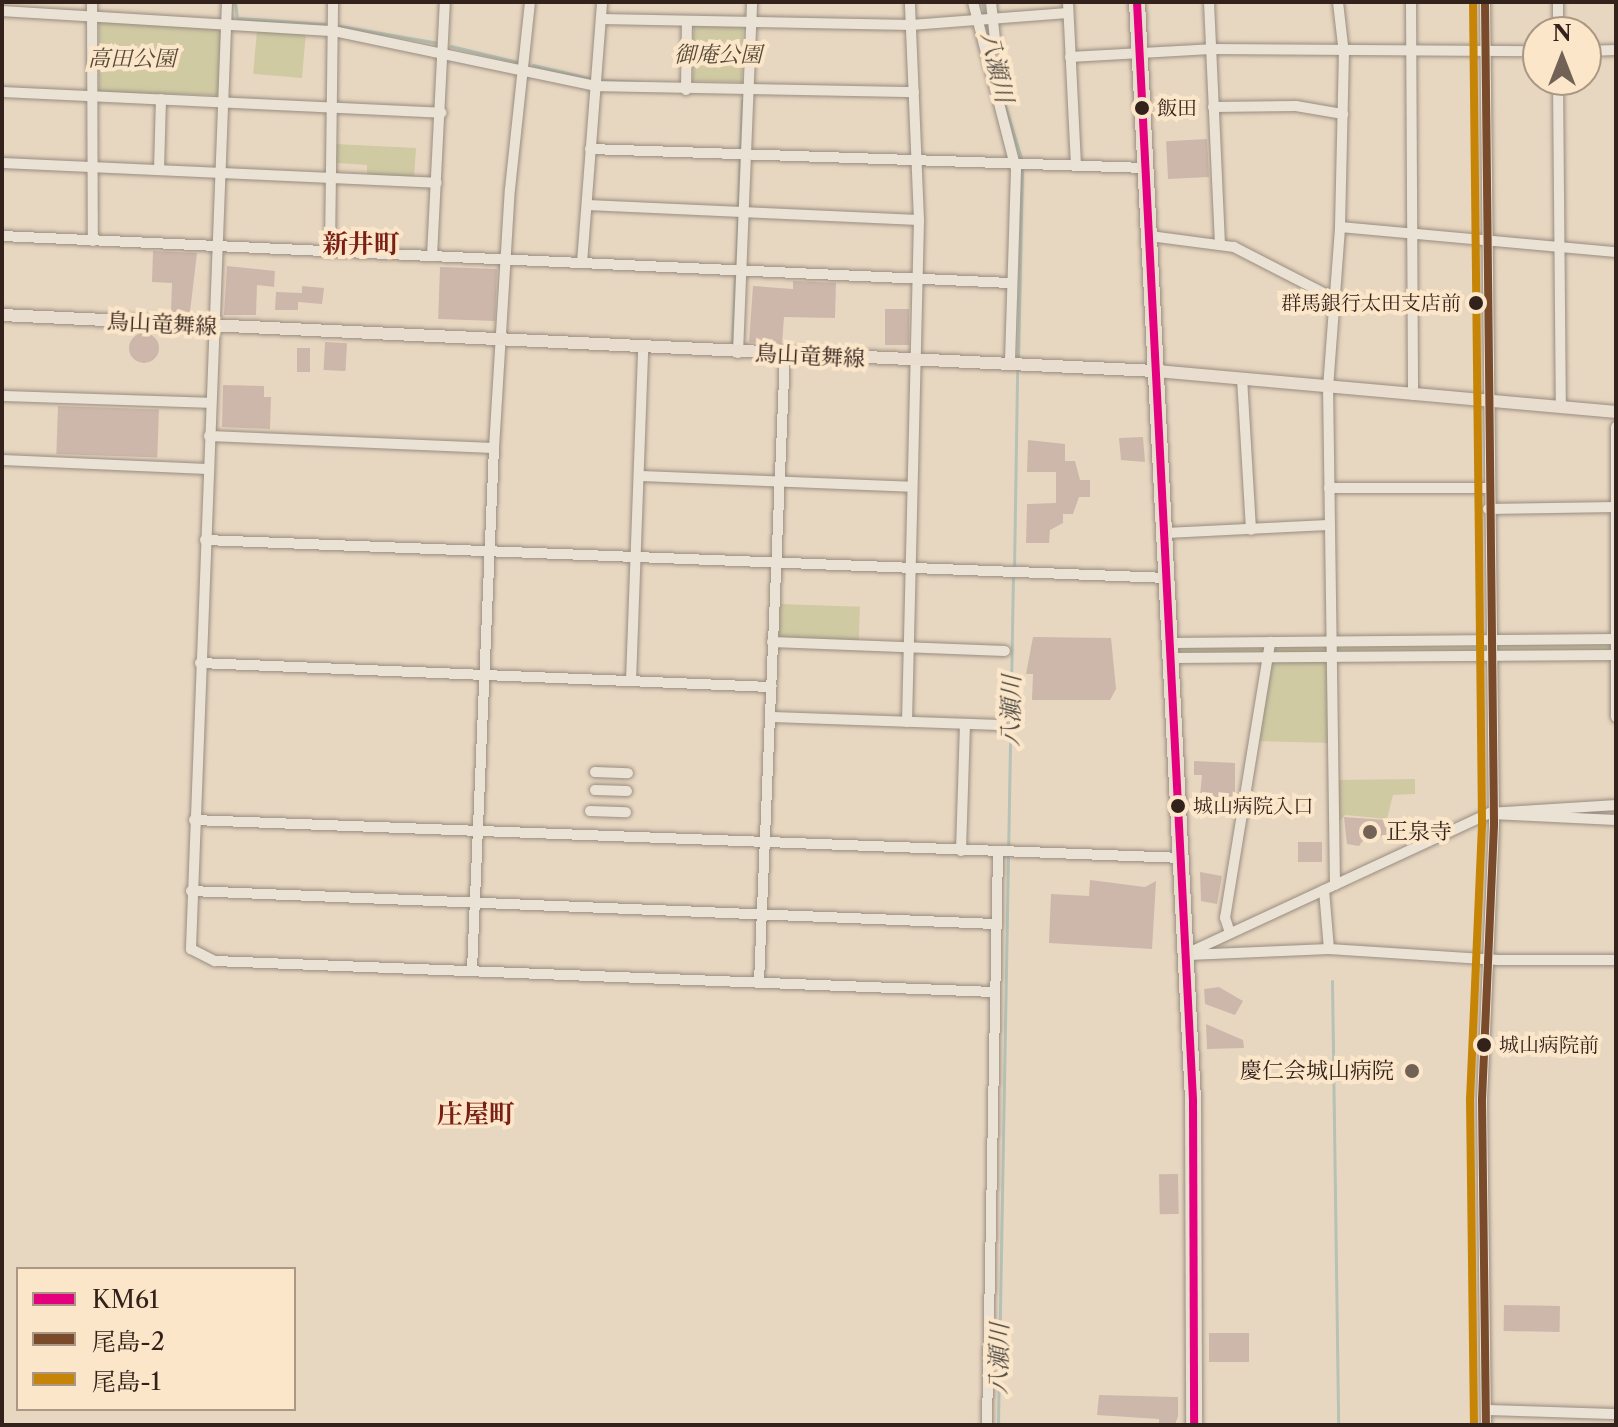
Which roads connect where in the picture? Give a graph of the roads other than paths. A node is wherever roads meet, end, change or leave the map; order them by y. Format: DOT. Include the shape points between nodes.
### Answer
graph roads {
  1 [pos="92,2"];
  2 [pos="227,2"];
  3 [pos="333,2"];
  4 [pos="445,2"];
  5 [pos="530,2"];
  6 [pos="602,2"];
  7 [pos="752,2"];
  8 [pos="910,2"];
  9 [pos="973,2"];
  10 [pos="991,2"];
  11 [pos="1137,2"];
  12 [pos="1209,2"];
  13 [pos="1338,2"];
  14 [pos="1411,2"];
  15 [pos="1485,2"];
  16 [pos="1068,8"];
  17 [pos="2,11"];
  18 [pos="92,15"];
  19 [pos="601,19"];
  20 [pos="984,20"];
  21 [pos="687,21"];
  22 [pos="751,22"];
  23 [pos="226,23"];
  24 [pos="911,25"];
  25 [pos="333,31"];
  26 [pos="996,49"];
  27 [pos="1211,49"];
  28 [pos="443,50"];
  29 [pos="1522,51"];
  30 [pos="1486,52"];
  31 [pos="1140,53"];
  32 [pos="1412,53"];
  33 [pos="1344,54"];
  34 [pos="1070,57"];
  35 [pos="523,69"];
  36 [pos="596,86"];
  37 [pos="686,90"];
  38 [pos="2,92"];
  39 [pos="748,92"];
  40 [pos="914,92"];
  41 [pos="1558,96"];
  42 [pos="92,97"];
  43 [pos="161,99"];
  44 [pos="224,103"];
  45 [pos="1213,107"];
  46 [pos="332,108"];
  47 [pos="441,113"];
  48 [pos="1343,114"];
  49 [pos="590,149"];
  50 [pos="745,155"];
  51 [pos="917,162"];
  52 [pos="1014,162"];
  53 [pos="2,163"];
  54 [pos="1076,166"];
  55 [pos="93,168"];
  56 [pos="1146,168"];
  57 [pos="159,170"];
  58 [pos="221,173"];
  59 [pos="331,178"];
  60 [pos="437,183"];
  61 [pos="587,205"];
  62 [pos="745,213"];
  63 [pos="919,220"];
  64 [pos="1340,227"];
  65 [pos="1412,232"];
  66 [pos="2,236"];
  67 [pos="1150,236"];
  68 [pos="93,241"];
  69 [pos="1486,241"];
  70 [pos="1220,243"];
  71 [pos="218,246"];
  72 [pos="1559,247"];
  73 [pos="330,252"];
  74 [pos="1616,252"];
  75 [pos="432,256"];
  76 [pos="506,259"];
  77 [pos="582,263"];
  78 [pos="742,272"];
  79 [pos="917,279"];
  80 [pos="1011,283"];
  81 [pos="1335,299"];
  82 [pos="2,315"];
  83 [pos="214,327"];
  84 [pos="502,340"];
  85 [pos="643,349"];
  86 [pos="738,353"];
  87 [pos="785,354"];
  88 [pos="915,361"];
  89 [pos="1015,365"];
  90 [pos="1157,371"];
  91 [pos="1242,378"];
  92 [pos="1328,388"];
  93 [pos="1413,395"];
  94 [pos="2,396"];
  95 [pos="1487,401"];
  96 [pos="210,403"];
  97 [pos="1561,407"];
  98 [pos="1616,412"];
  99 [pos="1616,427"];
  100 [pos="209,436"];
  101 [pos="494,448"];
  102 [pos="2,460"];
  103 [pos="208,469"];
  104 [pos="640,476"];
  105 [pos="780,482"];
  106 [pos="912,487"];
  107 [pos="1329,488"];
  108 [pos="1487,488"];
  109 [pos="1615,502"];
  110 [pos="1488,509"];
  111 [pos="1328,525"];
  112 [pos="1251,530"];
  113 [pos="1166,533"];
  114 [pos="205,540"];
  115 [pos="489,552"];
  116 [pos="637,559"];
  117 [pos="776,565"];
  118 [pos="1616,567"];
  119 [pos="911,569"];
  120 [pos="1167,578"];
  121 [pos="1489,639"];
  122 [pos="1615,639"];
  123 [pos="772,642"];
  124 [pos="1270,642"];
  125 [pos="1331,642"];
  126 [pos="909,648"];
  127 [pos="1005,651"];
  128 [pos="1171,651"];
  129 [pos="1615,655"];
  130 [pos="1330,656"];
  131 [pos="1489,656"];
  132 [pos="1267,658"];
  133 [pos="200,663"];
  134 [pos="485,676"];
  135 [pos="631,681"];
  136 [pos="771,687"];
  137 [pos="770,717"];
  138 [pos="1616,717"];
  139 [pos="907,722"];
  140 [pos="965,724"];
  141 [pos="1002,725"];
  142 [pos="595,772"];
  143 [pos="628,773"];
  144 [pos="595,790"];
  145 [pos="627,791"];
  146 [pos="1615,805"];
  147 [pos="590,811"];
  148 [pos="626,812"];
  149 [pos="1490,813"];
  150 [pos="194,820"];
  151 [pos="1615,820"];
  152 [pos="478,832"];
  153 [pos="764,844"];
  154 [pos="961,851"];
  155 [pos="1004,852"];
  156 [pos="1182,858"];
  157 [pos="1330,887"];
  158 [pos="191,891"];
  159 [pos="474,904"];
  160 [pos="763,915"];
  161 [pos="996,924"];
  162 [pos="1228,934"];
  163 [pos="1329,949"];
  164 [pos="1186,954"];
  165 [pos="1228,955"];
  166 [pos="1491,960"];
  167 [pos="1616,960"];
  168 [pos="472,970"];
  169 [pos="759,982"];
  170 [pos="995,992"];
  171 [pos="1486,1410"];
  172 [pos="1616,1414"];
  173 [pos="987,1425"];
  174 [pos="1194,1425"];
  175 [pos="1486,1425"];
  1 -- 18 [label="street"];
  2 -- 23 [label="street"];
  3 -- 25 [label="street"];
  4 -- 28 [label="street"];
  5 -- 35 [label="street"];
  6 -- 19 [label="street"];
  7 -- 22 [label="street"];
  8 -- 24 [label="street"];
  9 -- 20 [label="street"];
  10 -- 20 [label="street"];
  11 -- 31 [label="highway"];
  12 -- 27 [label="street"];
  13 -- 33 [label="street"];
  14 -- 32 [label="street"];
  15 -- 30 [label="street"];
  16 -- 20 [label="street"];
  16 -- 34 [label="street"];
  17 -- 18 [label="street"];
  18 -- 23 [label="street"];
  18 -- 42 [label="street"];
  19 -- 21 [label="street"];
  19 -- 36 [label="street"];
  20 -- 24 [label="street"];
  20 -- 26 [label="street"];
  20 -- 52 [label="street"];
  21 -- 22 [label="street"];
  21 -- 37 [label="street"];
  22 -- 24 [label="street"];
  22 -- 39 [label="street"];
  23 -- 25 [label="street"];
  23 -- 44 [label="street"];
  24 -- 40 [label="street"];
  25 -- 28 [label="street"];
  25 -- 46 [label="street"];
  27 -- 31 [label="street"];
  27 -- 33 [label="street"];
  27 -- 45 [label="street"];
  28 -- 35 [label="street"];
  28 -- 47 [label="street"];
  29 -- 30 [label="street"];
  30 -- 32 [label="street"];
  30 -- 69 [label="street"];
  31 -- 34 [label="street"];
  31 -- 56 [label="highway"];
  32 -- 33 [label="street"];
  32 -- 65 [label="street"];
  33 -- 48 [label="street"];
  34 -- 54 [label="street"];
  35 -- 36 [label="street"];
  35 -- 76 [label="street"];
  36 -- 37 [label="street"];
  36 -- 49 [label="street"];
  37 -- 39 [label="street"];
  38 -- 42 [label="street"];
  39 -- 40 [label="street"];
  39 -- 50 [label="street"];
  40 -- 51 [label="street"];
  41 -- 72 [label="street"];
  42 -- 43 [label="street"];
  42 -- 55 [label="street"];
  43 -- 44 [label="street"];
  43 -- 57 [label="street"];
  44 -- 46 [label="street"];
  44 -- 58 [label="street"];
  45 -- 48 [label="street" via="1296,106"];
  45 -- 70 [label="street"];
  46 -- 47 [label="street"];
  46 -- 59 [label="street"];
  47 -- 60 [label="street"];
  48 -- 64 [label="street"];
  49 -- 50 [label="street"];
  49 -- 61 [label="street"];
  50 -- 51 [label="street"];
  50 -- 62 [label="street"];
  51 -- 52 [label="street"];
  51 -- 63 [label="street"];
  52 -- 54 [label="street"];
  52 -- 80 [label="street"];
  53 -- 55 [label="street"];
  54 -- 56 [label="street"];
  55 -- 57 [label="street"];
  55 -- 68 [label="street"];
  56 -- 67 [label="highway"];
  57 -- 58 [label="street"];
  58 -- 59 [label="street"];
  58 -- 71 [label="street"];
  59 -- 60 [label="street"];
  59 -- 73 [label="street"];
  60 -- 75 [label="street"];
  61 -- 62 [label="street"];
  61 -- 77 [label="street"];
  62 -- 63 [label="street"];
  62 -- 78 [label="street"];
  63 -- 79 [label="street"];
  64 -- 65 [label="street"];
  64 -- 81 [label="street"];
  65 -- 69 [label="street"];
  65 -- 93 [label="street"];
  66 -- 68 [label="street"];
  67 -- 70 [label="street"];
  67 -- 90 [label="highway"];
  68 -- 71 [label="street"];
  69 -- 72 [label="street"];
  69 -- 95 [label="street"];
  70 -- 81 [label="street"];
  71 -- 73 [label="street"];
  71 -- 83 [label="street"];
  72 -- 74 [label="street"];
  72 -- 97 [label="street"];
  73 -- 75 [label="street"];
  75 -- 76 [label="street"];
  76 -- 77 [label="street"];
  76 -- 84 [label="street"];
  77 -- 78 [label="street"];
  78 -- 79 [label="street"];
  78 -- 86 [label="street"];
  79 -- 80 [label="street"];
  79 -- 88 [label="street"];
  80 -- 89 [label="street"];
  81 -- 92 [label="street"];
  82 -- 83 [label="main road, 鳥山竜舞線"];
  83 -- 84 [label="main road, 鳥山竜舞線"];
  83 -- 96 [label="street"];
  84 -- 85 [label="main road, 鳥山竜舞線"];
  84 -- 101 [label="street"];
  85 -- 86 [label="main road, 鳥山竜舞線"];
  85 -- 104 [label="street"];
  86 -- 87 [label="main road, 鳥山竜舞線"];
  87 -- 88 [label="main road, 鳥山竜舞線"];
  87 -- 105 [label="street"];
  88 -- 89 [label="main road, 鳥山竜舞線"];
  88 -- 106 [label="street"];
  89 -- 90 [label="main road, 鳥山竜舞線"];
  90 -- 91 [label="main road, 鳥山竜舞線"];
  90 -- 113 [label="highway"];
  91 -- 92 [label="main road, 鳥山竜舞線"];
  91 -- 112 [label="street"];
  92 -- 93 [label="main road, 鳥山竜舞線"];
  92 -- 107 [label="street"];
  93 -- 95 [label="main road, 鳥山竜舞線"];
  94 -- 96 [label="street"];
  95 -- 97 [label="main road, 鳥山竜舞線"];
  95 -- 108 [label="street"];
  96 -- 100 [label="street"];
  97 -- 98 [label="main road, 鳥山竜舞線"];
  99 -- 109 [label="street"];
  100 -- 101 [label="street"];
  100 -- 103 [label="street"];
  101 -- 115 [label="street"];
  102 -- 103 [label="street"];
  103 -- 114 [label="street"];
  104 -- 105 [label="street"];
  104 -- 116 [label="street"];
  105 -- 106 [label="street"];
  105 -- 117 [label="street"];
  106 -- 119 [label="street"];
  107 -- 108 [label="street"];
  107 -- 111 [label="street"];
  108 -- 110 [label="street"];
  109 -- 110 [label="street"];
  109 -- 118 [label="street"];
  110 -- 121 [label="street"];
  111 -- 112 [label="street"];
  111 -- 125 [label="street"];
  112 -- 113 [label="street"];
  113 -- 120 [label="highway"];
  114 -- 115 [label="street"];
  114 -- 133 [label="street"];
  115 -- 116 [label="street"];
  115 -- 134 [label="street"];
  116 -- 117 [label="street"];
  116 -- 135 [label="street"];
  117 -- 119 [label="street"];
  117 -- 123 [label="street"];
  118 -- 122 [label="street"];
  119 -- 120 [label="street"];
  119 -- 126 [label="street"];
  120 -- 128 [label="highway"];
  121 -- 122 [label="street"];
  121 -- 125 [label="street"];
  121 -- 131 [label="street"];
  122 -- 129 [label="street"];
  123 -- 126 [label="street"];
  123 -- 136 [label="street"];
  124 -- 125 [label="street"];
  124 -- 128 [label="street"];
  124 -- 132 [label="street"];
  125 -- 130 [label="street"];
  126 -- 127 [label="street"];
  126 -- 139 [label="street"];
  128 -- 132 [label="street"];
  128 -- 156 [label="highway"];
  129 -- 131 [label="street"];
  129 -- 138 [label="street"];
  130 -- 131 [label="street"];
  130 -- 132 [label="street"];
  130 -- 157 [label="street"];
  131 -- 149 [label="street"];
  132 -- 162 [label="street" via="1225,918"];
  133 -- 134 [label="street"];
  133 -- 150 [label="street"];
  134 -- 135 [label="street"];
  134 -- 152 [label="street"];
  135 -- 136 [label="street"];
  136 -- 137 [label="street"];
  137 -- 139 [label="street"];
  137 -- 153 [label="street"];
  139 -- 140 [label="street"];
  140 -- 141 [label="street"];
  140 -- 154 [label="street"];
  142 -- 143 [label="street"];
  144 -- 145 [label="street"];
  146 -- 149 [label="street"];
  146 -- 151 [label="street"];
  147 -- 148 [label="street"];
  149 -- 151 [label="street"];
  149 -- 157 [label="street"];
  149 -- 166 [label="street"];
  150 -- 152 [label="street"];
  150 -- 158 [label="street"];
  152 -- 153 [label="street"];
  152 -- 159 [label="street"];
  153 -- 154 [label="street"];
  153 -- 160 [label="street"];
  154 -- 155 [label="street"];
  155 -- 156 [label="street"];
  155 -- 161 [label="street"];
  156 -- 164 [label="highway"];
  157 -- 162 [label="street"];
  157 -- 163 [label="street"];
  158 -- 159 [label="street"];
  158 -- 168 [label="street" via="189,940 203,959"];
  159 -- 160 [label="street"];
  159 -- 168 [label="street"];
  160 -- 161 [label="street"];
  160 -- 169 [label="street"];
  161 -- 170 [label="street"];
  162 -- 164 [label="street"];
  162 -- 165 [label="street"];
  163 -- 165 [label="street"];
  163 -- 166 [label="street"];
  164 -- 165 [label="street"];
  164 -- 174 [label="highway"];
  166 -- 167 [label="street"];
  166 -- 171 [label="street" via="1482,1100"];
  168 -- 169 [label="street"];
  169 -- 170 [label="street"];
  170 -- 173 [label="street"];
  171 -- 172 [label="street"];
  171 -- 175 [label="street"];
}
